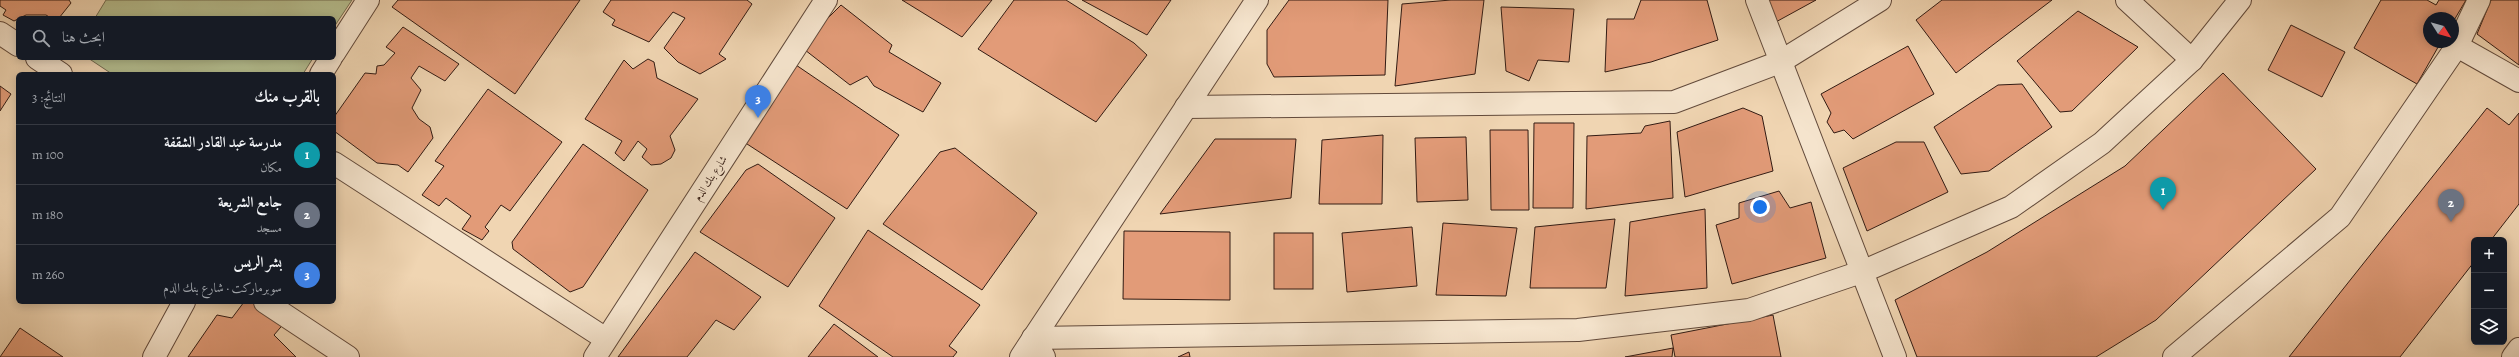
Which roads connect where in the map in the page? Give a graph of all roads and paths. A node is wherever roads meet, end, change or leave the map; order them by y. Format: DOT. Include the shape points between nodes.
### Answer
graph roads {
  1 [pos="368,0"];
  2 [pos="826,0"];
  3 [pos="1257,0"];
  4 [pos="1757,0"];
  5 [pos="1880,0"];
  6 [pos="2127,0"];
  7 [pos="2240,0"];
  8 [pos="2479,0"];
  9 [pos="0,33"];
  10 [pos="2459,42"];
  11 [pos="16,44"];
  12 [pos="2459,47"];
  13 [pos="2456,48"];
  14 [pos="336,50"];
  15 [pos="40,60"];
  16 [pos="330,60"];
  17 [pos="2192,60"];
  18 [pos="1780,62"];
  19 [pos="58,72"];
  20 [pos="322,72"];
  21 [pos="2519,81"];
  22 [pos="1186,107"];
  23 [pos="336,164"];
  24 [pos="1864,271"];
  25 [pos="183,304"];
  26 [pos="268,304"];
  27 [pos="1033,338"];
  28 [pos="606,339"];
  29 [pos="2519,349"];
  30 [pos="154,357"];
  31 [pos="348,357"];
  32 [pos="595,357"];
  33 [pos="1021,357"];
  34 [pos="1044,357"];
  35 [pos="1895,357"];
  36 [pos="2174,357"];
  37 [pos="2513,357"];
  1 -- 14 [label="street"];
  2 -- 28 [label="street, شارع بنك الدم"];
  3 -- 22 [label="street"];
  4 -- 18 [label="street"];
  5 -- 18 [label="street"];
  6 -- 17 [label="street"];
  7 -- 17 [label="street"];
  8 -- 10 [label="street"];
  9 -- 11 [label="street"];
  12 -- 21 [label="street"];
  13 -- 36 [label="street" via="2340,218"];
  15 -- 19 [label="street"];
  16 -- 20 [label="street"];
  17 -- 24 [label="street" via="2102,143 2011,207"];
  18 -- 22 [label="street" via="1674,102"];
  18 -- 24 [label="street"];
  22 -- 27 [label="street"];
  23 -- 28 [label="street"];
  24 -- 27 [label="street" via="1749,310 1578,330"];
  24 -- 35 [label="street"];
  25 -- 30 [label="street"];
  26 -- 31 [label="street"];
  27 -- 33 [label="street"];
  27 -- 34 [label="street"];
  28 -- 32 [label="street, شارع بنك الدم"];
  29 -- 37 [label="street"];
}
